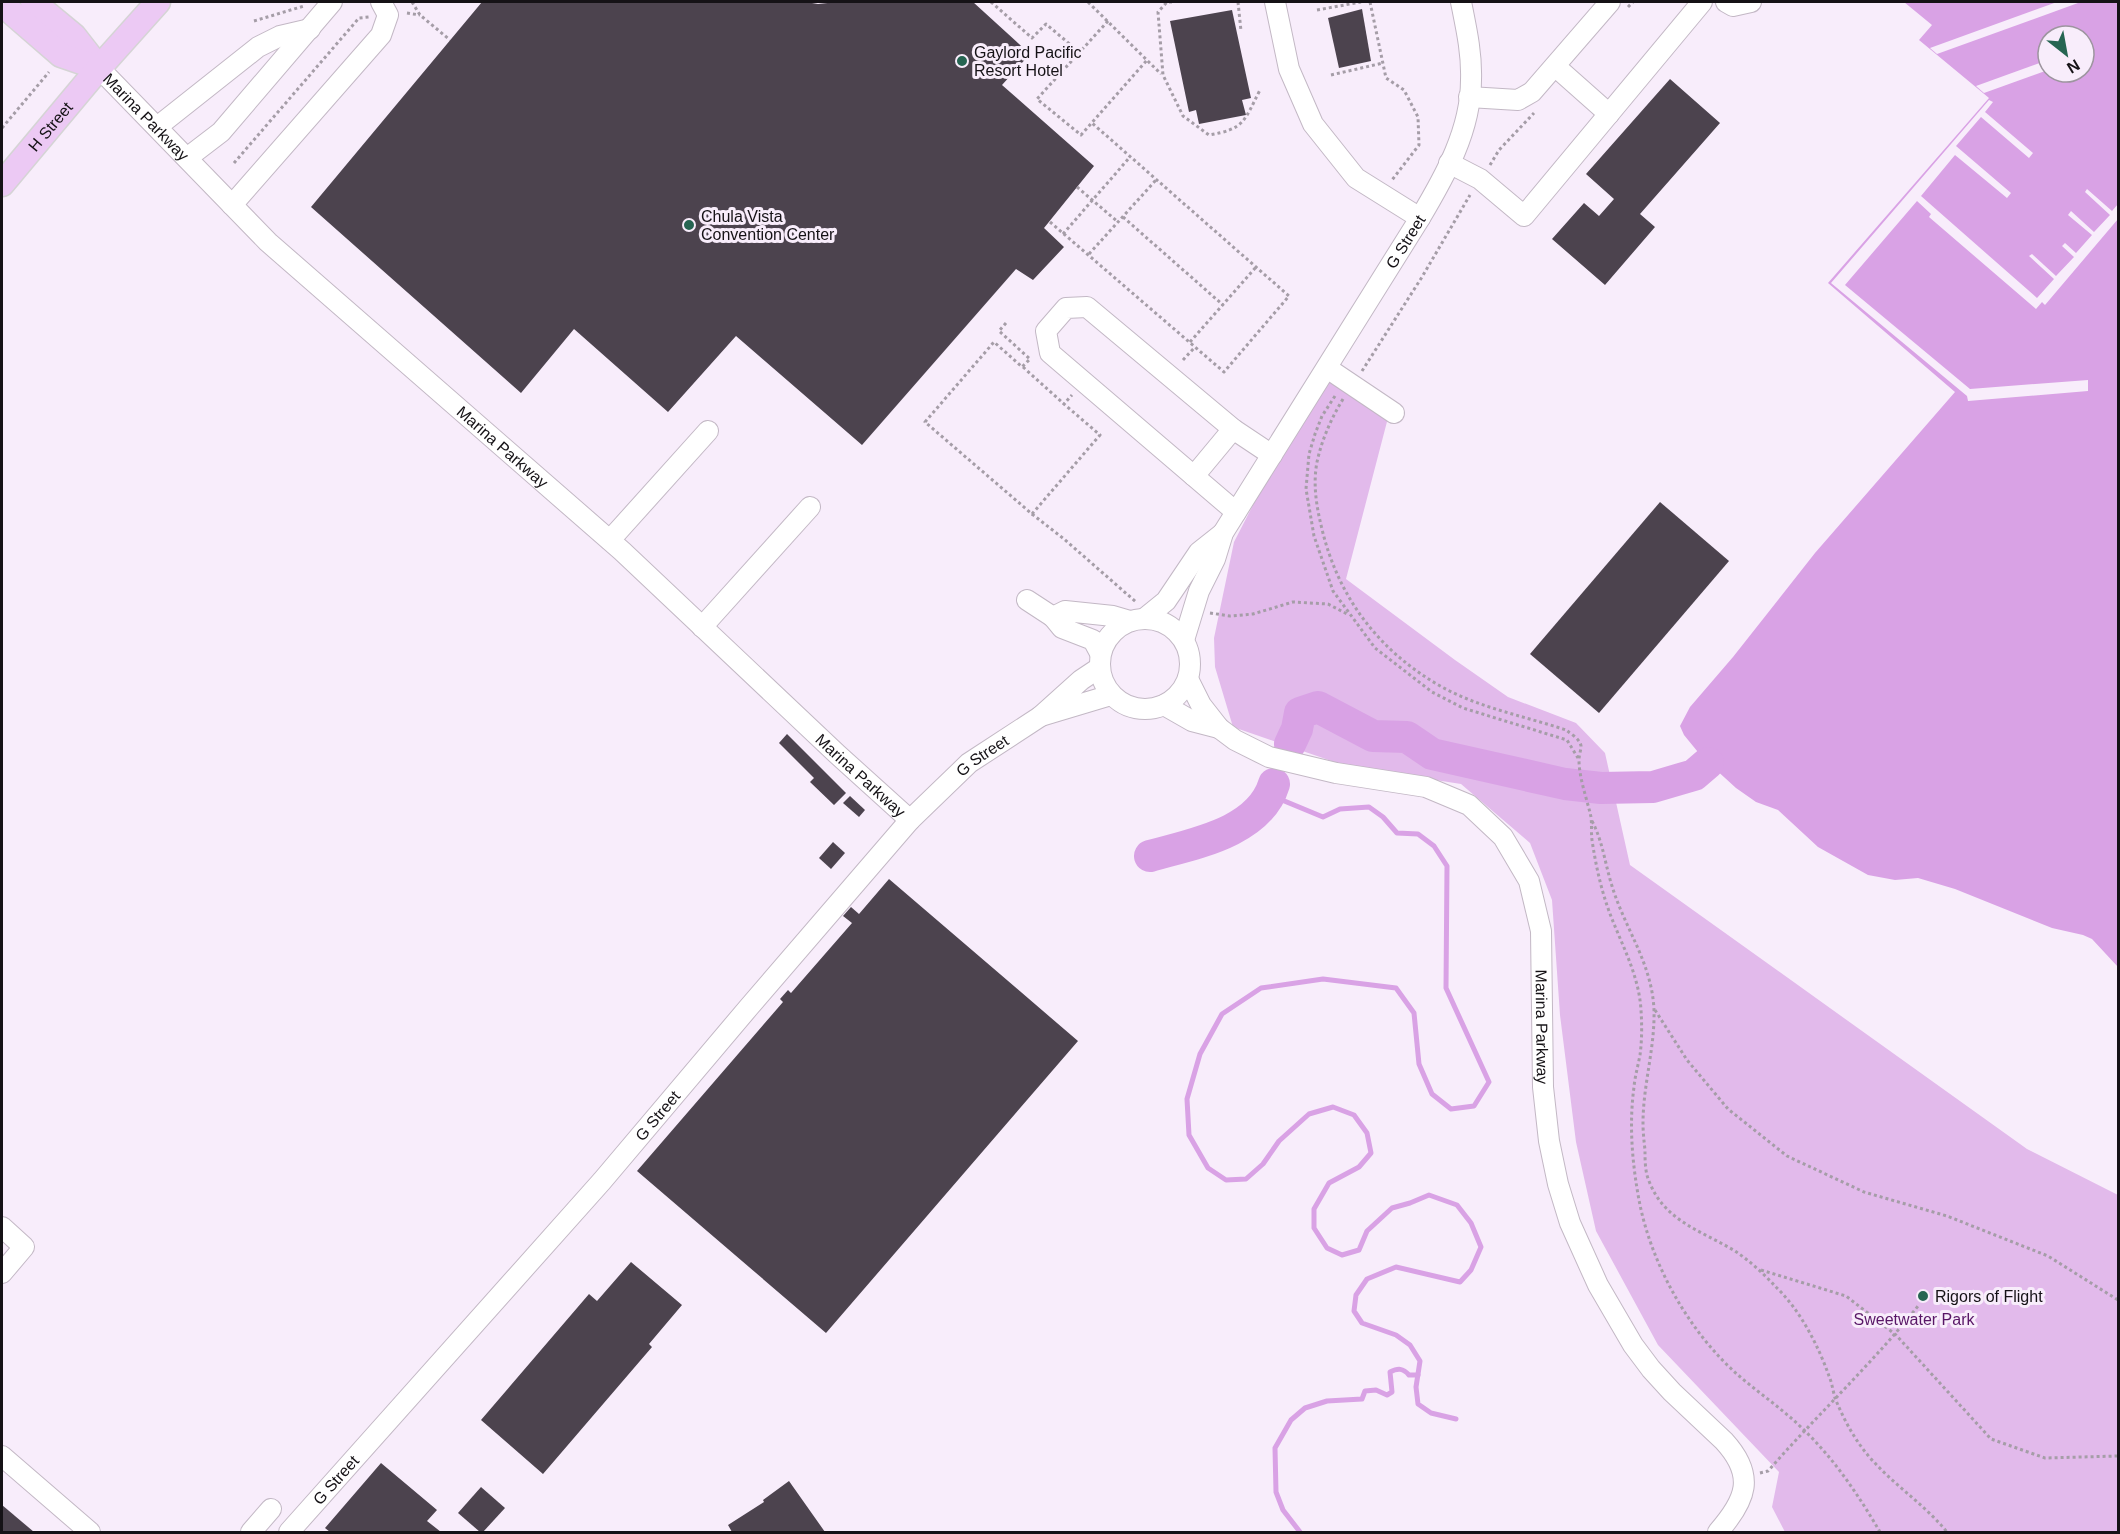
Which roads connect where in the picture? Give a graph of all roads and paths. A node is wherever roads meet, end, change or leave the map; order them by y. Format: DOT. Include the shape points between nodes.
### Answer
graph roads {
  1 [pos="33,2"];
  2 [pos="158,2"];
  3 [pos="307,2"];
  4 [pos="333,2"];
  5 [pos="412,2"];
  6 [pos="991,2"];
  7 [pos="1088,2"];
  8 [pos="1169,2"];
  9 [pos="1238,2"];
  10 [pos="1275,2"];
  11 [pos="1361,2"];
  12 [pos="1370,2"];
  13 [pos="1461,2"];
  14 [pos="1610,2"];
  15 [pos="1702,2"];
  16 [pos="1726,2"];
  17 [pos="1751,2"];
  18 [pos="2,4"];
  19 [pos="376,9"];
  20 [pos="1317,10"];
  21 [pos="406,13"];
  22 [pos="420,15"];
  23 [pos="254,21"];
  24 [pos="1107,21"];
  25 [pos="310,29"];
  26 [pos="1241,31"];
  27 [pos="450,40"];
  28 [pos="1079,52"];
  29 [pos="61,55"];
  30 [pos="1147,60"];
  31 [pos="1383,63"];
  32 [pos="1556,67"];
  33 [pos="99,68"];
  34 [pos="1163,75"];
  35 [pos="1331,75"];
  36 [pos="1260,90"];
  37 [pos="1469,97"];
  38 [pos="1609,114"];
  39 [pos="1092,123"];
  40 [pos="158,127"];
  41 [pos="2,128"];
  42 [pos="1130,157"];
  43 [pos="187,158"];
  44 [pos="234,163"];
  45 [pos="1449,163"];
  46 [pos="1156,180"];
  47 [pos="1391,181"];
  48 [pos="2,184"];
  49 [pos="1077,187"];
  50 [pos="1093,200"];
  51 [pos="232,205"];
  52 [pos="1123,217"];
  53 [pos="1420,218"];
  54 [pos="1050,222"];
  55 [pos="1118,222"];
  56 [pos="1063,234"];
  57 [pos="1088,255"];
  58 [pos="1256,267"];
  59 [pos="1223,305"];
  60 [pos="1006,323"];
  61 [pos="1190,342"];
  62 [pos="1195,346"];
  63 [pos="1183,360"];
  64 [pos="1022,367"];
  65 [pos="1327,368"];
  66 [pos="1348,383"];
  67 [pos="1073,394"];
  68 [pos="1064,404"];
  69 [pos="1394,414"];
  70 [pos="1233,429"];
  71 [pos="708,432"];
  72 [pos="1272,455"];
  73 [pos="1194,476"];
  74 [pos="810,507"];
  75 [pos="1236,512"];
  76 [pos="1032,514"];
  77 [pos="1223,533"];
  78 [pos="610,540"];
  79 [pos="1027,600"];
  80 [pos="1204,612"];
  81 [pos="1137,614"];
  82 [pos="1350,616"];
  83 [pos="1053,617"];
  84 [pos="702,627"];
  85 [pos="1184,639"];
  86 [pos="1100,661"];
  87 [pos="1188,679"];
  88 [pos="1111,695"];
  89 [pos="1164,705"];
  90 [pos="1041,716"];
  91 [pos="1219,728"];
  92 [pos="1579,760"];
  93 [pos="910,820"];
  94 [pos="1591,820"];
  95 [pos="1654,1008"];
  96 [pos="2,1227"];
  97 [pos="1759,1270"];
  98 [pos="2,1273"];
  99 [pos="2118,1299"];
  100 [pos="1918,1306"];
  101 [pos="1896,1335"];
  102 [pos="1835,1398"];
  103 [pos="1804,1430"];
  104 [pos="2,1456"];
  105 [pos="2118,1456"];
  106 [pos="1744,1477"];
  107 [pos="271,1509"];
  108 [pos="90,1533"];
  109 [pos="251,1533"];
  110 [pos="289,1533"];
  111 [pos="1718,1533"];
  112 [pos="1881,1533"];
  113 [pos="1947,1533"];
  1 -- 33 [label="main road, Marina Parkway" via="74,36"];
  2 -- 33 [label="main road, H Street"];
  3 -- 23 [label="path" via="305,6"];
  4 -- 25 [label="street"];
  5 -- 22 [label="path"];
  6 -- 28 [label="path" via="1032,38 1046,24"];
  7 -- 24 [label="path"];
  8 -- 34 [label="path" via="1158,12"];
  9 -- 26 [label="path"];
  10 -- 53 [label="street" via="1289,69 1313,124 1356,178"];
  11 -- 20 [label="path"];
  12 -- 31 [label="path"];
  13 -- 37 [label="street, G Street" via="1469,40"];
  14 -- 32 [label="street"];
  15 -- 38 [label="street"];
  16 -- 17 [label="street" via="1733,6"];
  18 -- 29 [label="main road, Marina Parkway"];
  19 -- 44 [label="path" via="359,18"];
  19 -- 51 [label="street" via="388,15 381,35"];
  21 -- 22 [label="path"];
  22 -- 27 [label="path"];
  24 -- 28 [label="path"];
  24 -- 30 [label="path"];
  25 -- 40 [label="street" via="280,36 258,47"];
  25 -- 43 [label="street" via="222,132"];
  28 -- 39 [label="path" via="1037,99 1081,135"];
  29 -- 33 [label="main road, Marina Parkway"];
  29 -- 41 [label="path"];
  30 -- 34 [label="path"];
  30 -- 39 [label="path"];
  31 -- 35 [label="path"];
  31 -- 47 [label="path" via="1386,78 1404,90 1418,117 1419,145"];
  32 -- 37 [label="street" via="1532,92 1518,100"];
  32 -- 38 [label="street"];
  33 -- 40 [label="street, Marina Parkway"];
  33 -- 48 [label="main road, H Street"];
  34 -- 36 [label="path" via="1183,116 1209,135 1231,131 1243,122"];
  37 -- 45 [label="street, G Street" via="1462,134"];
  38 -- 45 [label="street" via="1524,216 1480,179"];
  39 -- 42 [label="path"];
  40 -- 43 [label="street, Marina Parkway"];
  42 -- 46 [label="path"];
  42 -- 50 [label="path"];
  43 -- 51 [label="street, Marina Parkway"];
  45 -- 53 [label="street, G Street"];
  46 -- 52 [label="path"];
  46 -- 58 [label="path"];
  49 -- 50 [label="path"];
  50 -- 55 [label="path"];
  50 -- 56 [label="path"];
  51 -- 78 [label="street, Marina Parkway" via="268,242"];
  52 -- 55 [label="path"];
  52 -- 59 [label="path"];
  53 -- 65 [label="street, G Street"];
  54 -- 56 [label="path"];
  55 -- 57 [label="path"];
  56 -- 57 [label="path"];
  57 -- 61 [label="path"];
  58 -- 59 [label="path"];
  58 -- 62 [label="path" via="1288,296 1224,372"];
  59 -- 61 [label="path"];
  60 -- 64 [label="path" via="999,332 1030,359"];
  61 -- 62 [label="path"];
  62 -- 63 [label="path"];
  64 -- 68 [label="path"];
  64 -- 76 [label="path" via="994,342 925,422"];
  65 -- 66 [label="street"];
  65 -- 72 [label="street, G Street"];
  66 -- 69 [label="street"];
  66 -- 82 [label="path" via="1322,416 1309,454 1306,489 1322,562"];
  66 -- 92 [label="path" via="1331,418 1315,478 1324,538 1337,579 1352,604 1382,641 1421,674 1475,703 1566,730 1581,746"];
  67 -- 68 [label="path"];
  68 -- 76 [label="path" via="1100,435"];
  70 -- 72 [label="street"];
  70 -- 73 [label="street"];
  70 -- 73 [label="street" via="1087,307 1066,308 1046,331 1050,353"];
  71 -- 78 [label="street"];
  72 -- 75 [label="street, G Street"];
  73 -- 75 [label="street"];
  74 -- 84 [label="street"];
  75 -- 77 [label="street, G Street"];
  76 -- 81 [label="path" via="1064,539"];
  77 -- 81 [label="street, G Street" via="1199,552 1166,601"];
  77 -- 85 [label="street, G Street"];
  78 -- 84 [label="street, Marina Parkway"];
  79 -- 83 [label="street"];
  80 -- 82 [label="path" via="1253,614 1293,602 1328,604"];
  81 -- 83 [label="street" via="1065,611"];
  81 -- 85 [label="street" via="1160,621"];
  81 -- 86 [label="street" via="1106,639"];
  82 -- 92 [label="path" via="1375,648 1432,692 1462,708 1567,740"];
  83 -- 86 [label="street" via="1062,628 1093,640"];
  84 -- 93 [label="street, Marina Parkway"];
  85 -- 87 [label="street" via="1189,653"];
  86 -- 88 [label="street" via="1103,683"];
  86 -- 90 [label="street, G Street"];
  87 -- 89 [label="street" via="1178,695"];
  87 -- 91 [label="street, Marina Parkway"];
  88 -- 89 [label="street" via="1137,709"];
  88 -- 90 [label="street, G Street"];
  89 -- 91 [label="street, Marina Parkway" via="1192,721"];
  90 -- 93 [label="street, G Street" via="969,764"];
  91 -- 106 [label="street, Marina Parkway" via="1269,756 1336,773 1426,787 1469,805 1503,837 1529,882 1541,931 1543,1087 1549,1141 1570,1223 1598,1285 1634,1345 1672,1392 1735,1453"];
  92 -- 94 [label="path"];
  93 -- 110 [label="street, G Street" via="602,1181"];
  94 -- 95 [label="path" via="1600,836 1612,888 1642,954"];
  94 -- 103 [label="path" via="1601,883 1635,974 1641,1008 1632,1140 1639,1202 1649,1236 1669,1283 1704,1338 1737,1374"];
  95 -- 97 [label="path" via="1643,1121 1648,1179 1668,1209 1688,1227 1734,1251"];
  95 -- 99 [label="path" via="1687,1060 1728,1109 1787,1156 1864,1192 1947,1216 2048,1256"];
  96 -- 98 [label="street" via="24,1247"];
  97 -- 101 [label="path" via="1846,1296"];
  97 -- 102 [label="path" via="1779,1289 1812,1338"];
  100 -- 101 [label="path"];
  101 -- 102 [label="path"];
  101 -- 105 [label="path" via="1991,1439 2045,1458"];
  102 -- 103 [label="path"];
  102 -- 113 [label="path" via="1859,1444 1885,1475 1926,1509"];
  103 -- 106 [label="path" via="1768,1471"];
  103 -- 112 [label="path" via="1854,1490"];
  104 -- 108 [label="street"];
  106 -- 111 [label="street" via="1739,1505"];
  107 -- 109 [label="street"];
}
